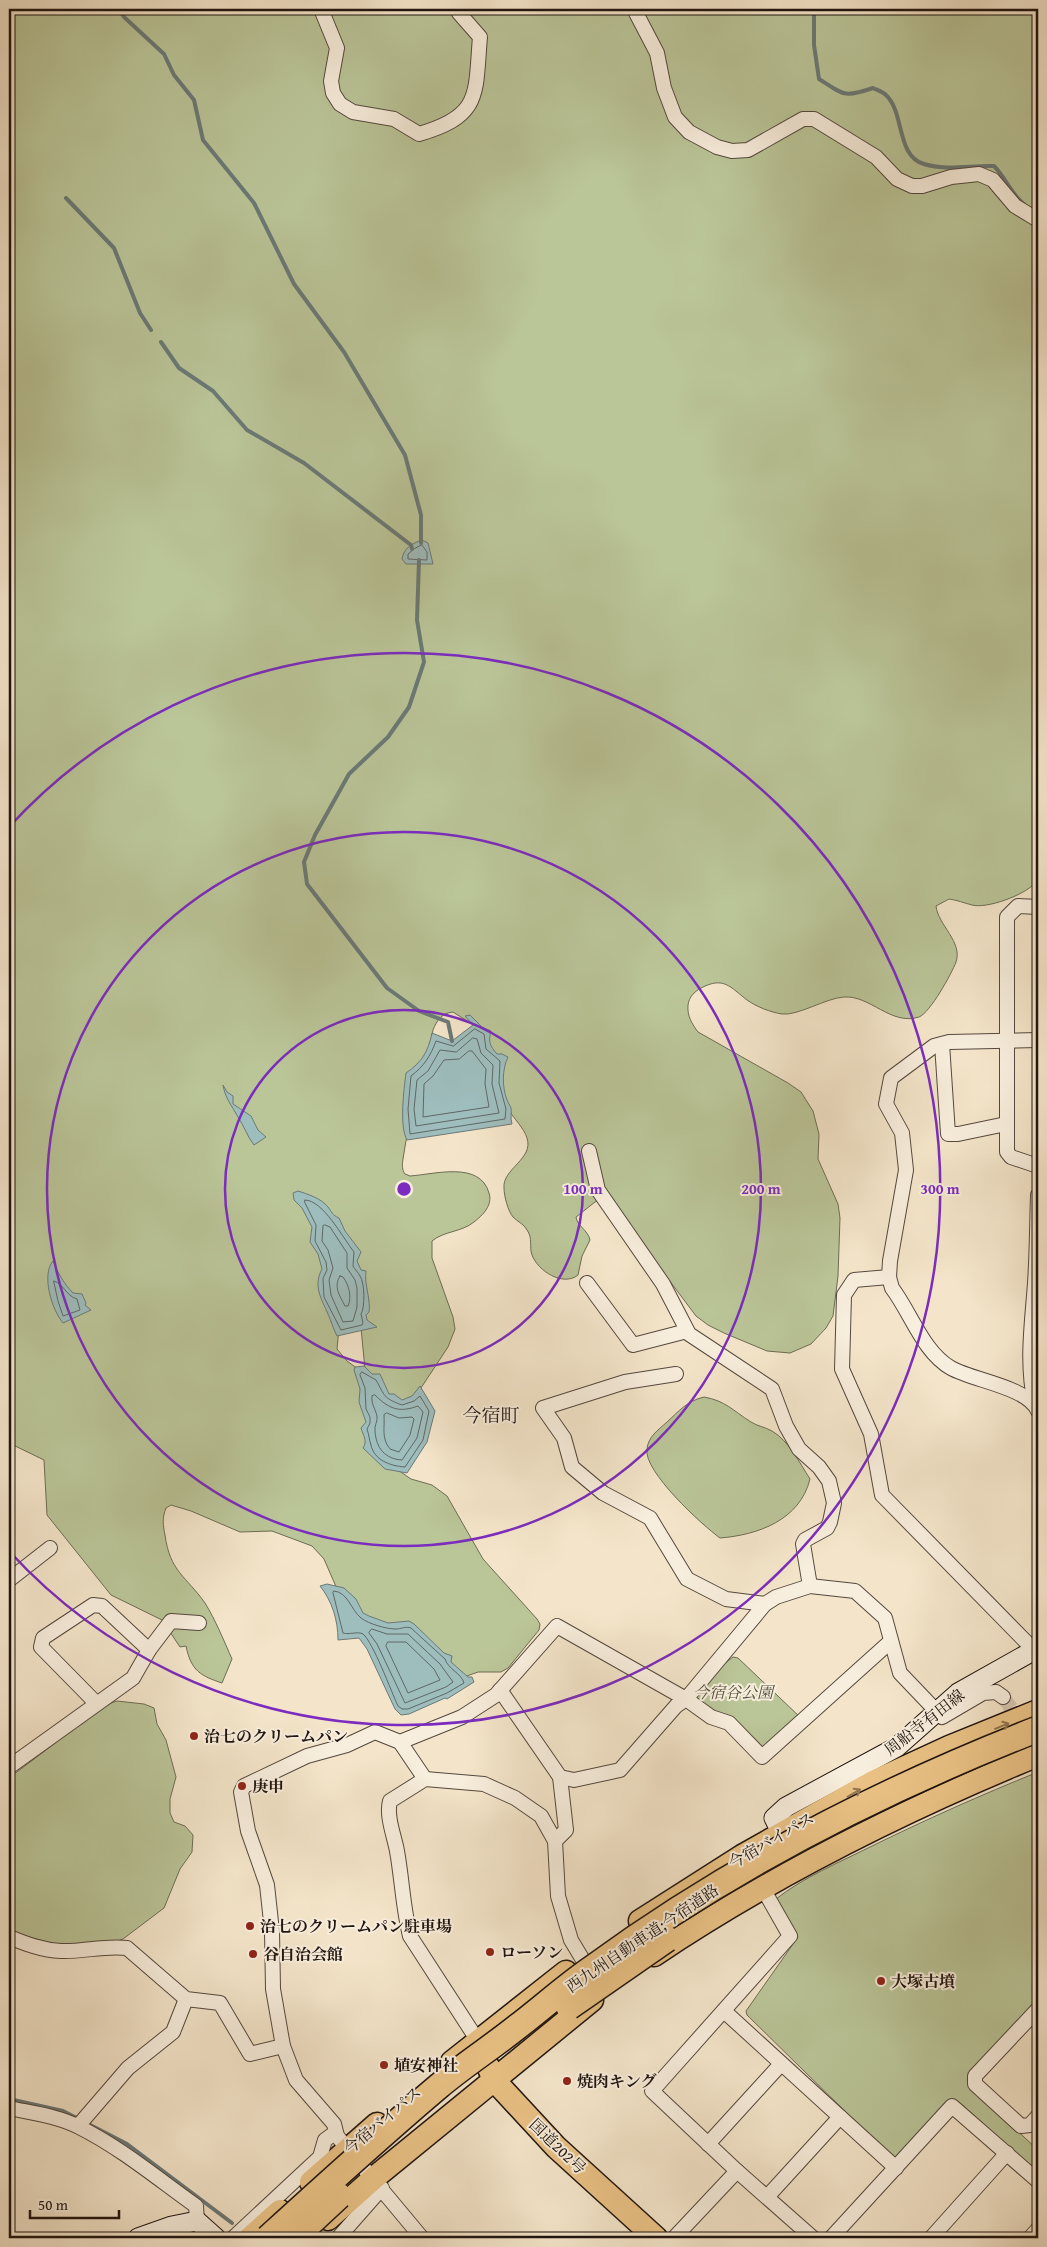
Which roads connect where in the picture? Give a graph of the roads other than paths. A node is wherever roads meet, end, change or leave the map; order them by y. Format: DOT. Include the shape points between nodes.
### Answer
graph roads {
  1 [pos="321,9"];
  2 [pos="458,9"];
  3 [pos="634,9"];
  4 [pos="1038,220"];
  5 [pos="1038,907"];
  6 [pos="1006,1039"];
  7 [pos="1038,1040"];
  8 [pos="942,1044"];
  9 [pos="1006,1124"];
  10 [pos="589,1151"];
  11 [pos="1038,1166"];
  12 [pos="1038,1195"];
  13 [pos="889,1277"];
  14 [pos="587,1283"];
  15 [pos="687,1331"];
  16 [pos="676,1374"];
  17 [pos="1037,1408"];
  18 [pos="50,1548"];
  19 [pos="9,1580"];
  20 [pos="810,1586"];
  21 [pos="766,1604"];
  22 [pos="199,1623"];
  23 [pos="891,1641"];
  24 [pos="1036,1649"];
  25 [pos="149,1650"];
  26 [pos="500,1690"];
  27 [pos="1003,1697"];
  28 [pos="686,1699"];
  29 [pos="96,1703"];
  30 [pos="936,1711"];
  31 [pos="1038,1711"];
  32 [pos="1038,1729"];
  33 [pos="400,1742"];
  34 [pos="1038,1744"];
  35 [pos="1038,1755"];
  36 [pos="9,1767"];
  37 [pos="560,1777"];
  38 [pos="425,1779"];
  39 [pos="782,1834"];
  40 [pos="555,1841"];
  41 [pos="762,1887"];
  42 [pos="9,1937"];
  43 [pos="583,1960"];
  44 [pos="186,1999"];
  45 [pos="1038,2009"];
  46 [pos="724,2011"];
  47 [pos="478,2040"];
  48 [pos="283,2046"];
  49 [pos="780,2064"];
  50 [pos="494,2080"];
  51 [pos="9,2108"];
  52 [pos="1038,2116"];
  53 [pos="840,2117"];
  54 [pos="78,2126"];
  55 [pos="343,2142"];
  56 [pos="708,2144"];
  57 [pos="1007,2154"];
  58 [pos="896,2168"];
  59 [pos="736,2171"];
  60 [pos="1038,2181"];
  61 [pos="378,2183"];
  62 [pos="766,2197"];
  63 [pos="198,2221"];
  64 [pos="1038,2229"];
  65 [pos="138,2238"];
  66 [pos="216,2238"];
  67 [pos="233,2238"];
  68 [pos="250,2238"];
  69 [pos="268,2238"];
  70 [pos="294,2238"];
  71 [pos="307,2238"];
  72 [pos="338,2238"];
  73 [pos="422,2238"];
  74 [pos="656,2238"];
  75 [pos="674,2238"];
  76 [pos="813,2238"];
  77 [pos="831,2238"];
  78 [pos="931,2238"];
  79 [pos="1030,2238"];
  1 -- 2 [label="street" via="337,48 331,81 333,93 340,104 353,112 394,119 419,134 463,115 475,94 480,37"];
  3 -- 4 [label="street" via="657,53 664,88 675,117 689,132 717,147 732,151 748,150 803,119 814,119 876,157 897,179 912,186 979,174 993,180 1015,206"];
  5 -- 6 [label="street" via="1018,906 1007,917"];
  6 -- 7 [label="street"];
  6 -- 8 [label="street"];
  6 -- 9 [label="street"];
  8 -- 9 [label="street" via="948,1134"];
  8 -- 13 [label="street" via="934,1046 891,1078 886,1104 902,1134 906,1170"];
  9 -- 11 [label="street" via="1006,1152"];
  10 -- 15 [label="street" via="598,1190 664,1284"];
  12 -- 17 [label="street" via="1030,1330 1030,1380"];
  13 -- 17 [label="street" via="892,1288 937,1356 968,1376 1020,1393"];
  13 -- 24 [label="street" via="854,1280 844,1295 842,1369 871,1434 882,1495"];
  14 -- 15 [label="street" via="633,1345"];
  15 -- 20 [label="street" via="772,1389 799,1449 829,1481 834,1503 830,1522 827,1528 803,1544"];
  16 -- 21 [label="street" via="625,1382 543,1408 564,1438 572,1467 602,1493 650,1518 686,1579 726,1599"];
  18 -- 19 [label="street"];
  20 -- 21 [label="street" via="776,1597"];
  20 -- 23 [label="street" via="855,1591 885,1618"];
  21 -- 28 [label="street"];
  22 -- 25 [label="street" via="171,1621"];
  23 -- 28 [label="street" via="762,1757 729,1723 711,1717"];
  23 -- 30 [label="street" via="900,1673"];
  24 -- 30 [label="main road, 周船寺有田線" via="958,1693"];
  25 -- 29 [label="street" via="133,1678"];
  25 -- 29 [label="street" via="102,1606 93,1605 43,1638 41,1647"];
  26 -- 28 [label="street" via="557,1626"];
  26 -- 33 [label="street" via="462,1717"];
  26 -- 37 [label="street"];
  27 -- 30 [label="street" via="996,1692 983,1693 942,1717"];
  28 -- 37 [label="street" via="676,1706 620,1770 574,1780"];
  29 -- 36 [label="street"];
  30 -- 39 [label="main road, 周船寺有田線" via="897,1748 786,1807 774,1818"];
  39 -- 31 [label="highway, 今宿バイパス, one-way" via="873,1782"];
  32 -- 69 [label="highway, 西九州自動車道;今宿道路, bridge" via="898,1788 832,1821 664,1920 590,1969 441,2085"];
  33 -- 38 [label="street"];
  33 -- 48 [label="street" via="375,1732 347,1745 307,1756 244,1786 241,1792 248,1831 268,1886 273,1989"];
  34 -- 70 [label="highway, 西九州自動車道;今宿道路, bridge" via="966,1774 839,1836 760,1878 674,1934 581,1997 450,2099"];
  35 -- 41 [label="highway" via="854,1838"];
  37 -- 40 [label="street" via="566,1830"];
  38 -- 40 [label="street" via="484,1784 515,1798 541,1816"];
  38 -- 47 [label="street" via="390,1801 388,1808 406,1918 410,1936"];
  39 -- 43 [label="highway, 今宿バイパス" via="677,1895"];
  40 -- 43 [label="street" via="558,1896 571,1940"];
  41 -- 46 [label="street" via="790,1936"];
  41 -- 50 [label="highway" via="625,1975"];
  42 -- 44 [label="street" via="42,1950 127,1948"];
  43 -- 47 [label="highway, 今宿バイパス"];
  44 -- 48 [label="street" via="220,2003 250,2054"];
  44 -- 54 [label="street" via="173,2032 128,2068"];
  45 -- 52 [label="street" via="975,2076 975,2084 1021,2126 1030,2125"];
  46 -- 49 [label="street"];
  46 -- 56 [label="street" via="652,2091"];
  47 -- 50 [label="highway, 国道202号"];
  47 -- 55 [label="highway, 今宿バイパス"];
  48 -- 55 [label="street" via="296,2080 334,2124"];
  49 -- 53 [label="street"];
  49 -- 56 [label="street"];
  50 -- 61 [label="highway"];
  50 -- 74 [label="highway, 国道202号" via="556,2147"];
  51 -- 54 [label="street"];
  53 -- 58 [label="street"];
  53 -- 62 [label="street"];
  54 -- 63 [label="street" via="196,2206"];
  55 -- 61 [label="street"];
  55 -- 67 [label="street" via="332,2135 326,2140 320,2157"];
  55 -- 68 [label="highway, 今宿バイパス"];
  56 -- 59 [label="street"];
  57 -- 58 [label="street" via="952,2106"];
  57 -- 60 [label="street"];
  57 -- 78 [label="street"];
  58 -- 77 [label="street"];
  59 -- 62 [label="street"];
  59 -- 75 [label="street"];
  61 -- 71 [label="highway"];
  61 -- 72 [label="street"];
  61 -- 73 [label="street"];
  62 -- 76 [label="street"];
  63 -- 65 [label="main road"];
  63 -- 66 [label="main road"];
  64 -- 79 [label="street"];
}
